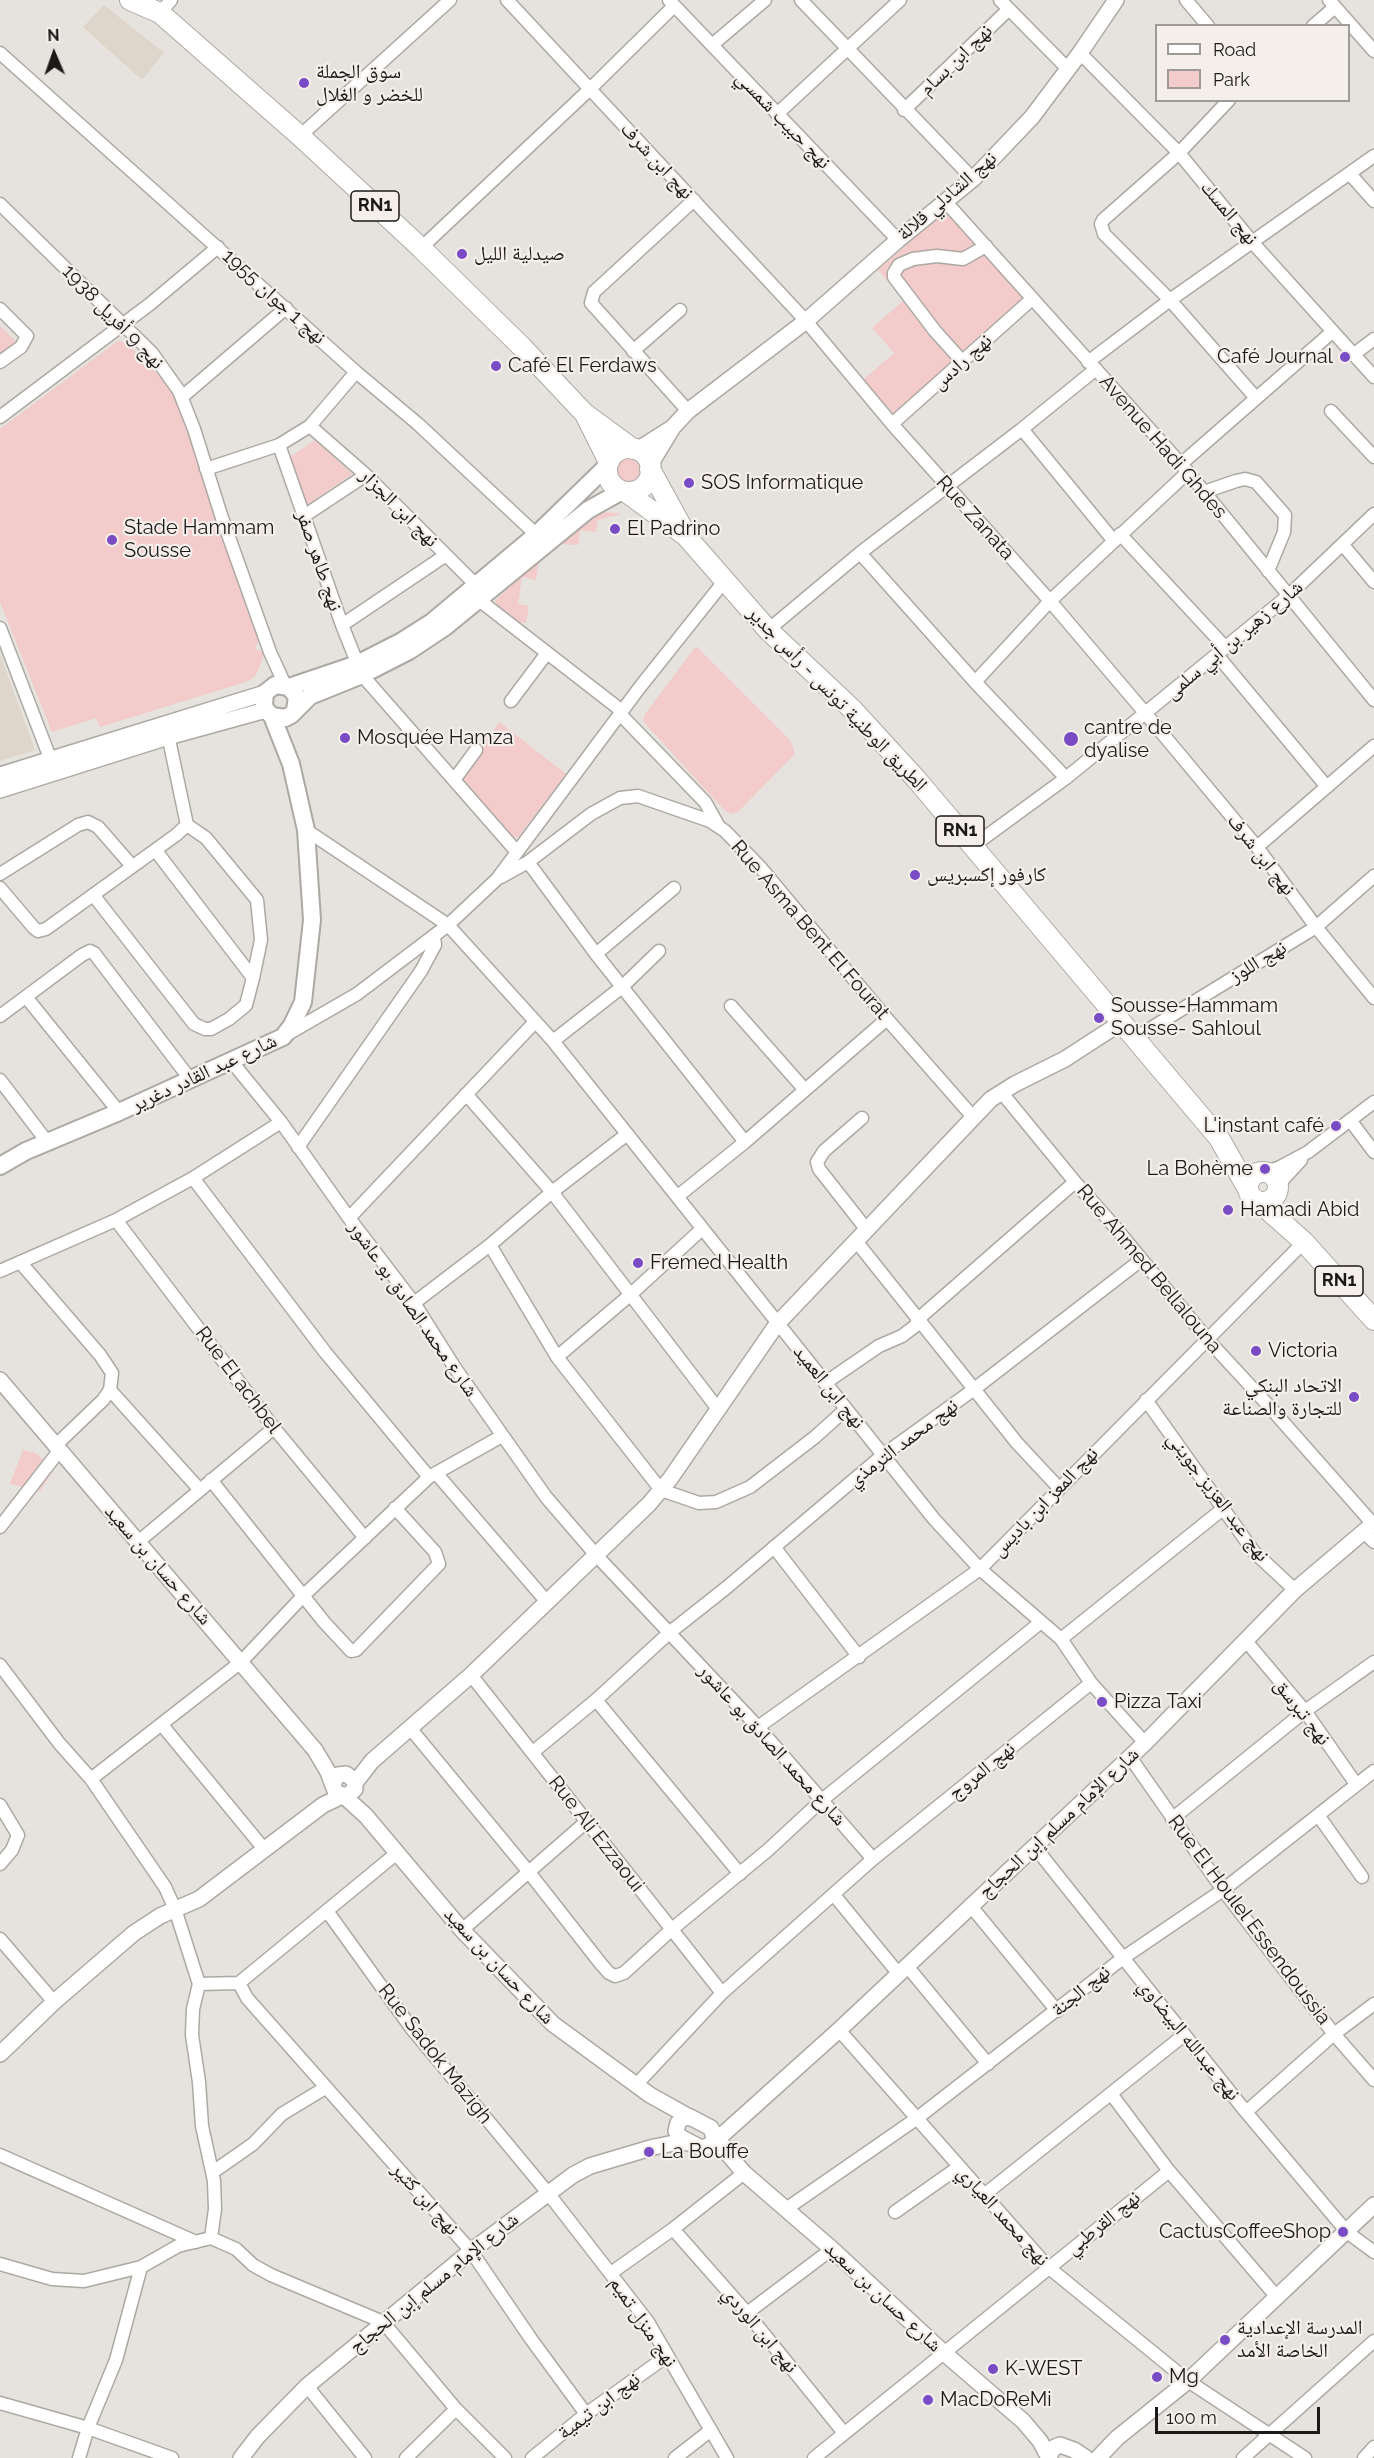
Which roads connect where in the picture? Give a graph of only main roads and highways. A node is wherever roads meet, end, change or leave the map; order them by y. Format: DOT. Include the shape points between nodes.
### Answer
graph roads {
  1 [pos="130,0"];
  2 [pos="159,6"];
  3 [pos="584,413"];
  4 [pos="635,450"];
  5 [pos="608,464"];
  6 [pos="650,467"];
  7 [pos="624,491"];
  8 [pos="686,536"];
  9 [pos="541,539"];
  10 [pos="360,669"];
  11 [pos="278,688"];
  12 [pos="293,712"];
  13 [pos="269,713"];
  14 [pos="291,764"];
  15 [pos="1218,1138"];
  16 [pos="0,1166"];
  17 [pos="1271,1180"];
  18 [pos="1253,1195"];
  19 [pos="1304,1242"];
  20 [pos="1374,1320"];
  1 -- 2 [label="main road, RN1"];
  2 -- 3 [label="main road, RN1" via="421,248"];
  3 -- 4 [label="main road, RN1"];
  3 -- 5 [label="main road, RN1"];
  4 -- 5 [label="main road" via="618,451"];
  4 -- 6 [label="main road, RN1" via="645,456"];
  5 -- 7 [label="main road, RN1" via="610,481"];
  5 -- 9 [label="main road"];
  6 -- 7 [label="main road" via="645,484 637,490"];
  6 -- 8 [label="main road, الطريق الوطنية تونس - رأس جدير / RN1"];
  7 -- 8 [label="main road, الطريق الوطنية تونس - رأس جدير / RN1"];
  7 -- 9 [label="main road"];
  8 -- 15 [label="main road, الطريق الوطنية تونس - رأس جدير / RN1" via="768,630 852,709 973,846"];
  9 -- 10 [label="main road" via="428,639"];
  10 -- 11 [label="main road"];
  10 -- 12 [label="main road" via="318,692"];
  11 -- 12 [label="main road" via="297,697"];
  11 -- 13 [label="main road" via="263,699"];
  12 -- 13 [label="main road" via="278,718"];
  12 -- 14 [label="main road, شارع عبد القادر دغرير"];
  13 -- 14 [label="main road, شارع عبد القادر دغرير"];
  14 -- 16 [label="main road, شارع عبد القادر دغرير" via="306,830 312,920 303,1002 292,1025 283,1037 232,1062 26,1151"];
  15 -- 17 [label="main road, الطريق الوطنية تونس - رأس جدير / RN1"];
  15 -- 18 [label="main road, الطريق الوطنية تونس - رأس جدير / RN1"];
  17 -- 18 [label="main road" via="1251,1179"];
  17 -- 18 [label="main road" via="1271,1200"];
  17 -- 19 [label="main road, الطريق الوطنية تونس - رأس جدير / RN1"];
  18 -- 19 [label="main road, الطريق الوطنية تونس - رأس جدير / RN1"];
  19 -- 20 [label="main road, الطريق الوطنية تونس - رأس جدير / RN1"];
}
